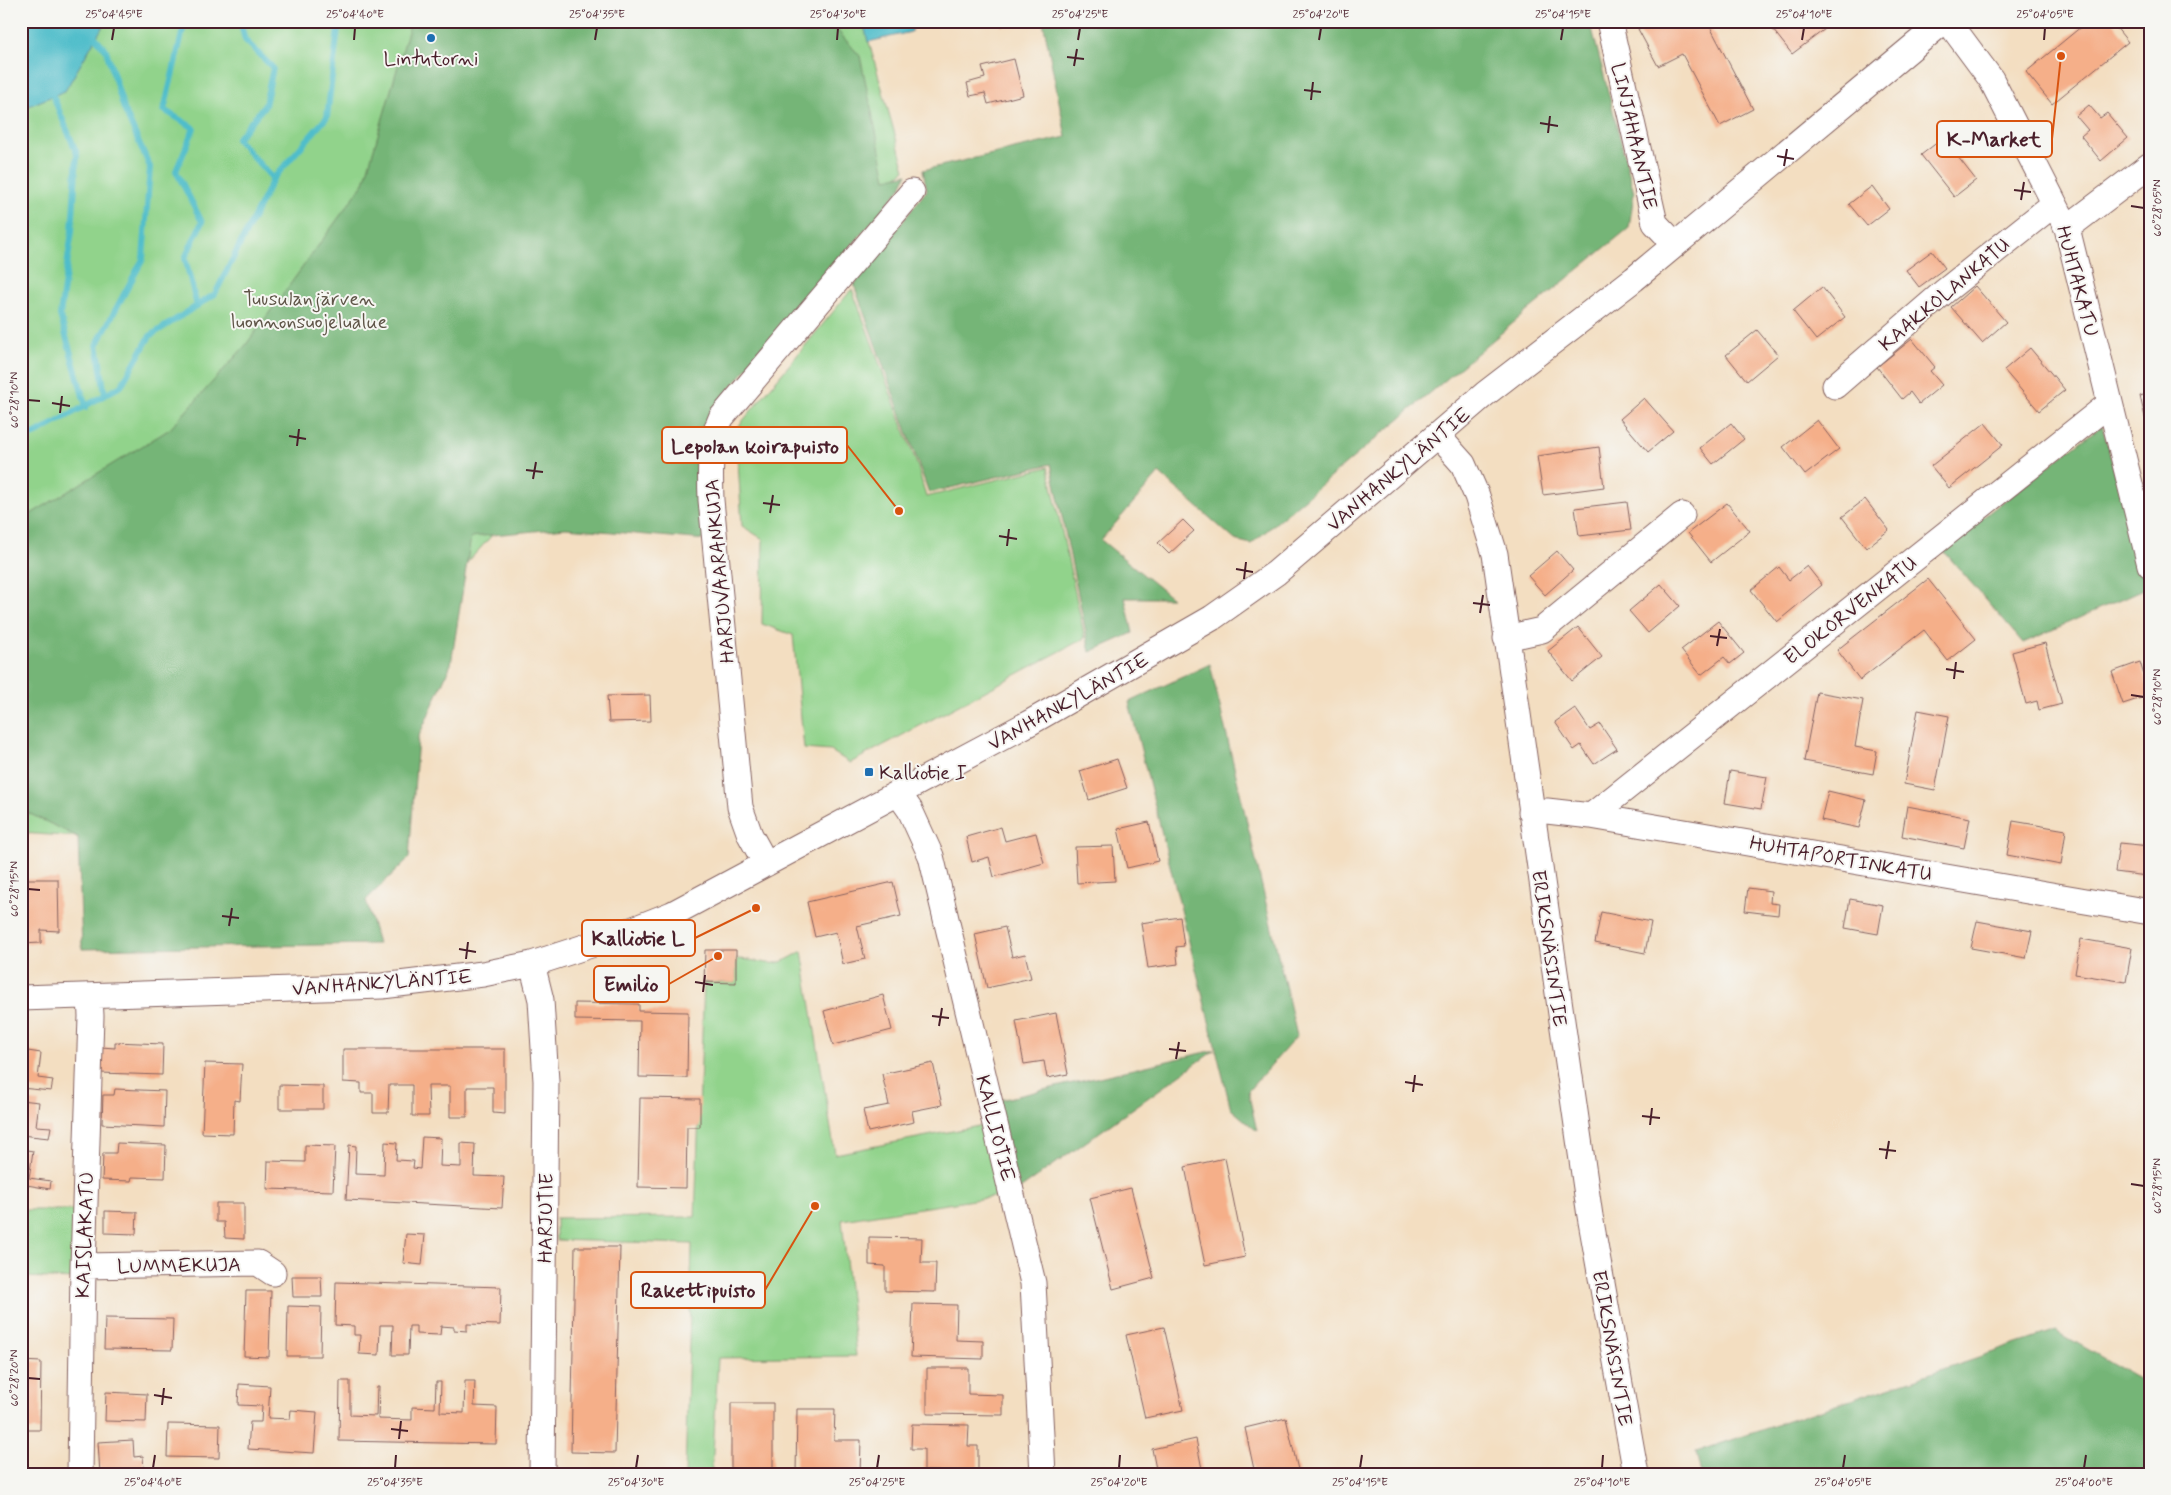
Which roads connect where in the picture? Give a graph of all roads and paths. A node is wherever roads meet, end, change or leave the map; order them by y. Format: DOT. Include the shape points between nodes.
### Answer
graph roads {
  1 [pos="1609,21"];
  2 [pos="1944,21"];
  3 [pos="1948,21"];
  4 [pos="2150,165"];
  5 [pos="912,192"];
  6 [pos="2054,204"];
  7 [pos="2066,228"];
  8 [pos="1675,244"];
  9 [pos="1835,386"];
  10 [pos="2109,404"];
  11 [pos="1437,436"];
  12 [pos="1682,515"];
  13 [pos="2150,565"];
  14 [pos="1506,638"];
  15 [pos="898,793"];
  16 [pos="1531,812"];
  17 [pos="1591,816"];
  18 [pos="766,864"];
  19 [pos="2150,912"];
  20 [pos="532,964"];
  21 [pos="90,997"];
  22 [pos="21,998"];
  23 [pos="83,1266"];
  24 [pos="273,1273"];
  25 [pos="80,1474"];
  26 [pos="542,1474"];
  27 [pos="1043,1474"];
  28 [pos="1636,1474"];
  1 -- 8 [label="street, LINJAHAANTIE" via="1655,223"];
  2 -- 8 [label="street, VANHANKYLÄNTIE"];
  3 -- 6 [label="street, HUHTAKATU" via="1991,79"];
  4 -- 7 [label="street"];
  5 -- 18 [label="street, HARJUVAARANKUJA" via="722,418 716,431 710,465 711,500 740,807 750,836"];
  6 -- 7 [label="street, HUHTAKATU"];
  6 -- 9 [label="street, KAAKKOLANKATU" via="1945,291"];
  7 -- 10 [label="street, HUHTAKATU"];
  8 -- 11 [label="street, VANHANKYLÄNTIE" via="1626,286 1485,394"];
  10 -- 13 [label="street, HUHTAKATU"];
  10 -- 17 [label="street, ELOKORVENKATU"];
  11 -- 14 [label="street, ERIKSNÄSINTIE" via="1463,464 1477,496 1495,554"];
  11 -- 15 [label="street, VANHANKYLÄNTIE" via="1276,573 1212,618 1031,722"];
  12 -- 14 [label="street" via="1542,630"];
  14 -- 16 [label="street, ERIKSNÄSINTIE"];
  15 -- 18 [label="street, VANHANKYLÄNTIE"];
  15 -- 27 [label="street, KALLIOTIE" via="910,810 930,856 1033,1283"];
  16 -- 17 [label="street, HUHTAPORTINKATU"];
  16 -- 28 [label="street, ERIKSNÄSINTIE" via="1590,1216"];
  17 -- 19 [label="street, HUHTAPORTINKATU"];
  18 -- 20 [label="street, VANHANKYLÄNTIE" via="672,914"];
  20 -- 21 [label="street, VANHANKYLÄNTIE" via="484,974 382,986"];
  20 -- 26 [label="street, HARJUTIE" via="541,1000 546,1081"];
  21 -- 22 [label="street, VANHANKYLÄNTIE"];
  21 -- 23 [label="street, KAISLAKATU"];
  23 -- 24 [label="street, LUMMEKUJA" via="258,1263"];
  23 -- 25 [label="street, KAISLAKATU"];
}
